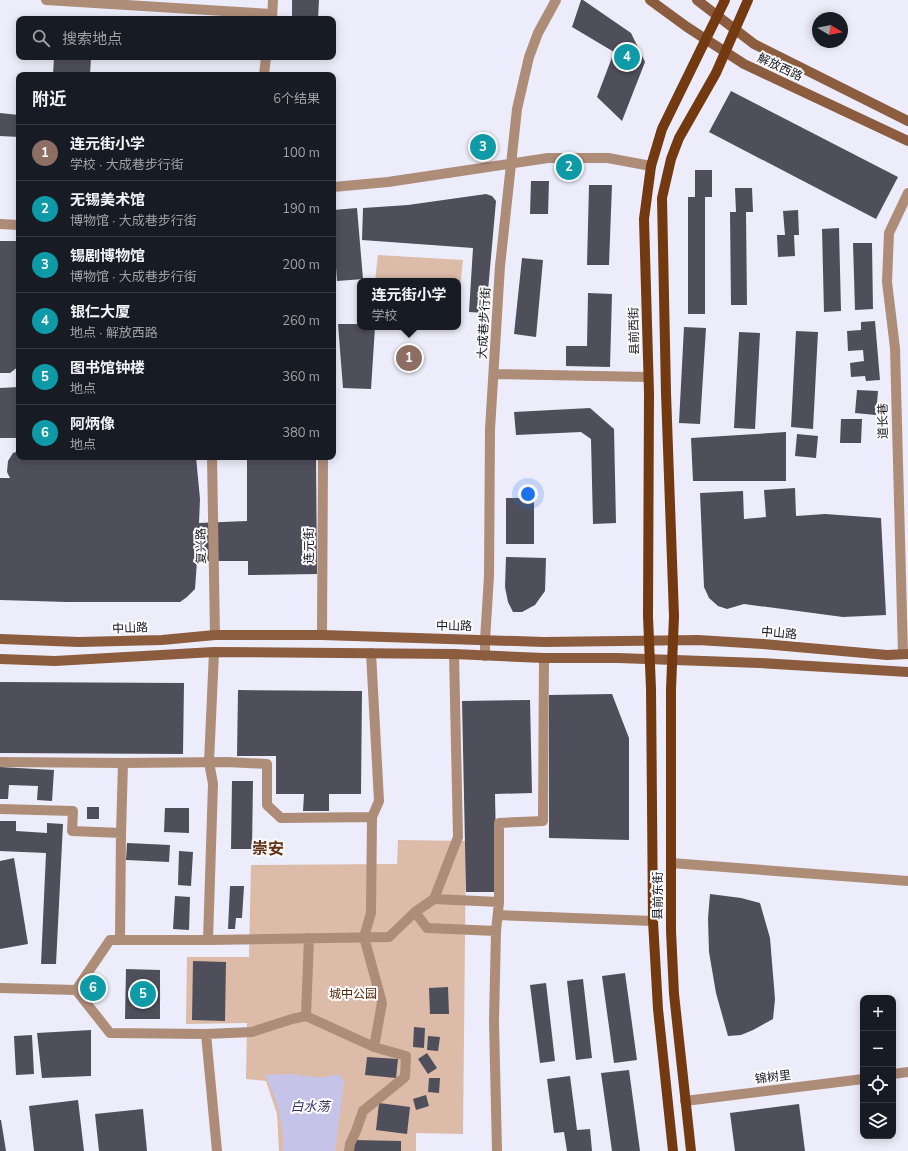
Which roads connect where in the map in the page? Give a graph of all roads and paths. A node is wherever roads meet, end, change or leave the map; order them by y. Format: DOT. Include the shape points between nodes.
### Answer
graph roads {
  1 [pos="46,0"];
  2 [pos="273,0"];
  3 [pos="556,0"];
  4 [pos="650,0"];
  5 [pos="697,0"];
  6 [pos="725,0"];
  7 [pos="748,0"];
  8 [pos="272,16"];
  9 [pos="718,16"];
  10 [pos="736,30"];
  11 [pos="706,39"];
  12 [pos="726,52"];
  13 [pos="266,60"];
  14 [pos="264,72"];
  15 [pos="908,121"];
  16 [pos="908,141"];
  17 [pos="512,164"];
  18 [pos="651,166"];
  19 [pos="336,187"];
  20 [pos="908,193"];
  21 [pos="0,224"];
  22 [pos="16,225"];
  23 [pos="494,374"];
  24 [pos="648,377"];
  25 [pos="908,451"];
  26 [pos="897,452"];
  27 [pos="212,460"];
  28 [pos="322,460"];
  29 [pos="215,635"];
  30 [pos="322,635"];
  31 [pos="0,639"];
  32 [pos="485,640"];
  33 [pos="649,640"];
  34 [pos="673,640"];
  35 [pos="214,652"];
  36 [pos="371,653"];
  37 [pos="454,654"];
  38 [pos="906,654"];
  39 [pos="485,656"];
  40 [pos="544,658"];
  41 [pos="0,659"];
  42 [pos="650,660"];
  43 [pos="672,661"];
  44 [pos="908,672"];
  45 [pos="0,762"];
  46 [pos="209,762"];
  47 [pos="123,763"];
  48 [pos="0,809"];
  49 [pos="372,817"];
  50 [pos="121,833"];
  51 [pos="671,863"];
  52 [pos="908,881"];
  53 [pos="434,899"];
  54 [pos="499,902"];
  55 [pos="415,912"];
  56 [pos="498,915"];
  57 [pos="653,921"];
  58 [pos="496,931"];
  59 [pos="364,937"];
  60 [pos="309,938"];
  61 [pos="120,940"];
  62 [pos="208,940"];
  63 [pos="0,988"];
  64 [pos="76,990"];
  65 [pos="306,1016"];
  66 [pos="206,1034"];
  67 [pos="374,1046"];
  68 [pos="908,1072"];
  69 [pos="896,1074"];
  70 [pos="860,1079"];
  71 [pos="685,1101"];
  72 [pos="217,1151"];
  73 [pos="349,1151"];
  74 [pos="497,1151"];
  75 [pos="673,1151"];
  76 [pos="691,1151"];
  1 -- 8 [label="street"];
  2 -- 8 [label="street"];
  3 -- 17 [label="street, 大成巷步行街" via="538,33 529,57 517,109"];
  4 -- 11 [label="main road, 解放西路"];
  5 -- 9 [label="main road, 解放西路"];
  6 -- 9 [label="main road, 县前西街"];
  7 -- 10 [label="main road"];
  9 -- 10 [label="main road, 解放西路"];
  9 -- 11 [label="main road, 县前西街"];
  10 -- 12 [label="main road"];
  10 -- 15 [label="main road, 解放西路" via="754,44"];
  11 -- 12 [label="main road, 解放西路"];
  11 -- 18 [label="main road, 县前西街" via="662,129"];
  12 -- 16 [label="main road, 解放西路" via="744,64"];
  12 -- 34 [label="main road" via="679,138 662,198"];
  13 -- 14 [label="street"];
  17 -- 18 [label="street" via="548,158 608,158"];
  17 -- 19 [label="street"];
  17 -- 23 [label="street, 大成巷步行街" via="500,266"];
  18 -- 24 [label="main road, 县前西街" via="644,219"];
  20 -- 26 [label="street, 道长巷" via="889,232 887,282 895,348"];
  21 -- 22 [label="street"];
  23 -- 24 [label="street"];
  23 -- 32 [label="street, 大成巷步行街" via="490,430 489,576"];
  24 -- 33 [label="main road, 县前西街"];
  25 -- 26 [label="street"];
  26 -- 38 [label="street, 道长巷"];
  27 -- 29 [label="street, 复兴路"];
  28 -- 30 [label="street, 连元街"];
  29 -- 30 [label="main road, 中山路"];
  29 -- 31 [label="main road, 中山路" via="162,640 78,642"];
  30 -- 32 [label="main road, 中山路"];
  32 -- 33 [label="main road, 中山路"];
  32 -- 39 [label="street, 大成巷步行街"];
  33 -- 34 [label="main road, 中山路"];
  33 -- 42 [label="main road, 县前西街"];
  34 -- 38 [label="main road, 中山路" via="887,655"];
  34 -- 43 [label="main road, 县前东街"];
  35 -- 36 [label="main road"];
  35 -- 41 [label="main road" via="55,661"];
  35 -- 46 [label="street"];
  36 -- 37 [label="main road"];
  36 -- 49 [label="street" via="379,801"];
  37 -- 39 [label="main road"];
  37 -- 53 [label="street" via="458,837"];
  39 -- 40 [label="main road"];
  40 -- 42 [label="main road"];
  40 -- 54 [label="street" via="543,821 499,822"];
  42 -- 43 [label="main road"];
  42 -- 57 [label="main road, 县前东街"];
  43 -- 44 [label="main road" via="760,662"];
  43 -- 51 [label="main road, 县前东街"];
  45 -- 47 [label="street"];
  46 -- 47 [label="street"];
  46 -- 49 [label="street" via="267,764 267,805 281,818"];
  46 -- 62 [label="street" via="213,784"];
  47 -- 50 [label="street"];
  48 -- 50 [label="street" via="73,811 72,830"];
  49 -- 59 [label="street" via="371,913"];
  50 -- 61 [label="street"];
  51 -- 52 [label="street"];
  51 -- 71 [label="main road, 县前东街" via="674,994"];
  53 -- 54 [label="street"];
  53 -- 55 [label="street"];
  54 -- 56 [label="street"];
  55 -- 58 [label="street" via="428,928"];
  55 -- 59 [label="street" via="389,937"];
  56 -- 57 [label="street"];
  56 -- 58 [label="street"];
  57 -- 75 [label="main road, 县前东街" via="658,1009"];
  58 -- 74 [label="street" via="494,1022"];
  59 -- 60 [label="street"];
  59 -- 67 [label="street" via="382,1003"];
  60 -- 62 [label="street"];
  60 -- 65 [label="street"];
  61 -- 62 [label="street"];
  61 -- 64 [label="street" via="110,940"];
  63 -- 64 [label="street"];
  64 -- 66 [label="street" via="110,1033"];
  65 -- 66 [label="street" via="252,1032"];
  65 -- 67 [label="street"];
  66 -- 72 [label="street"];
  67 -- 73 [label="street" via="406,1056 404,1077 363,1112"];
  68 -- 69 [label="street"];
  70 -- 71 [label="street, 锦树里"];
  71 -- 76 [label="main road, 县前东街"];
}
